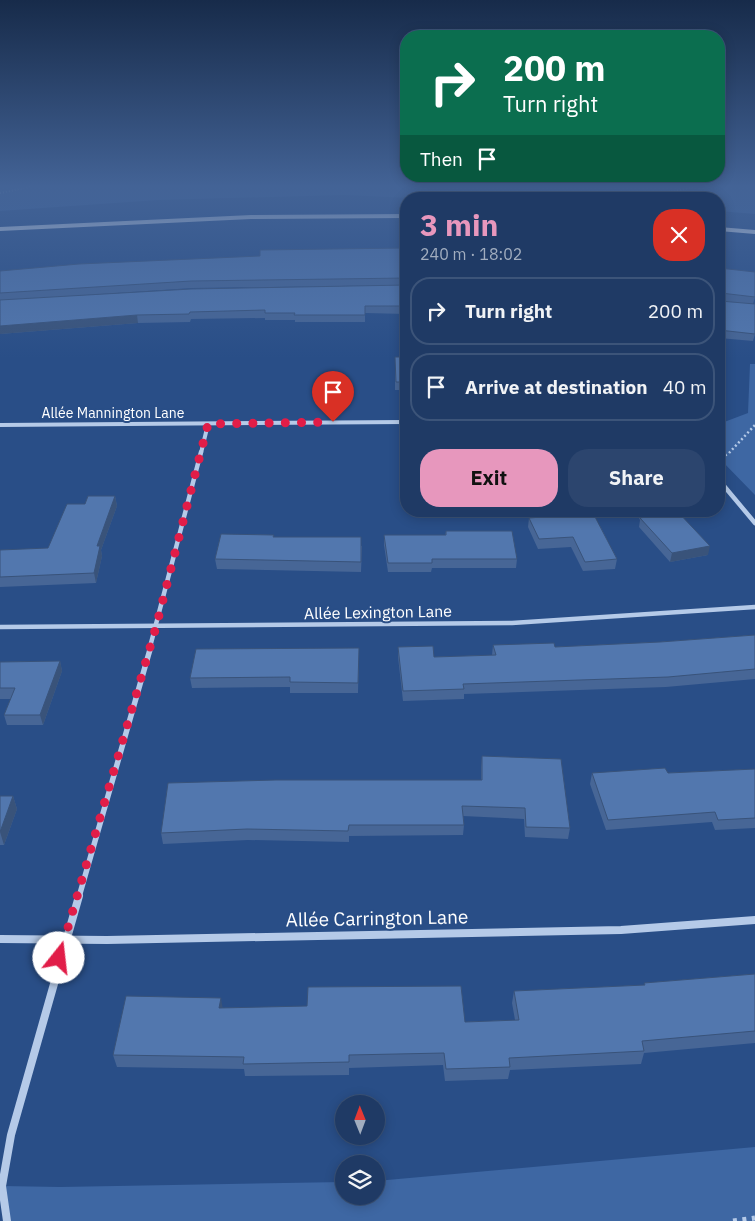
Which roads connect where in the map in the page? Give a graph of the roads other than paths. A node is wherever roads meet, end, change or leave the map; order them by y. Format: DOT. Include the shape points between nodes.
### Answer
graph roads {
  1 [pos="400,422"];
  2 [pos="208,424"];
  3 [pos="0,425"];
  4 [pos="725,487"];
  5 [pos="755,523"];
  6 [pos="755,607"];
  7 [pos="0,627"];
  8 [pos="156,627"];
  9 [pos="755,920"];
  10 [pos="0,939"];
  11 [pos="65,939"];
  12 [pos="7,1221"];
  1 -- 2 [label="street, Allée Mannington Lane"];
  2 -- 3 [label="street, Allée Mannington Lane"];
  2 -- 8 [label="street"];
  4 -- 5 [label="street"];
  6 -- 8 [label="street, Allée Lexington Lane" via="512,623"];
  7 -- 8 [label="street, Allée Lexington Lane"];
  8 -- 11 [label="street"];
  9 -- 11 [label="street, Allée Carrington Lane" via="621,930"];
  10 -- 11 [label="street, Allée Carrington Lane"];
  11 -- 12 [label="street" via="11,1135 2,1186"];
}
